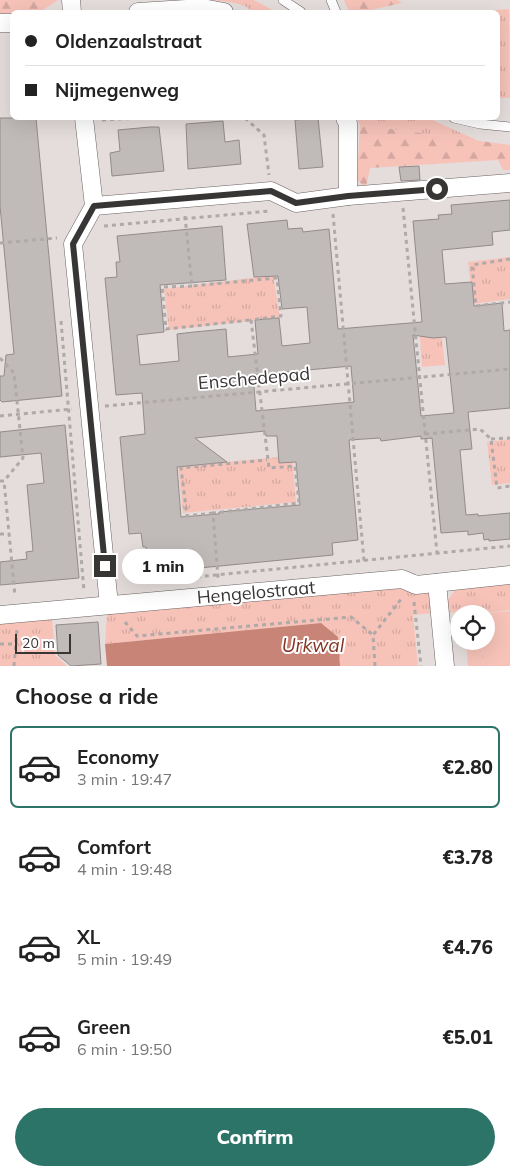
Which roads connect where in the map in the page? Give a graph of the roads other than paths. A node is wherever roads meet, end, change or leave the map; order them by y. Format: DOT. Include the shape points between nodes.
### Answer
graph roads {
  1 [pos="283,0"];
  2 [pos="170,10"];
  3 [pos="213,10"];
  4 [pos="298,10"];
  5 [pos="84,120"];
  6 [pos="346,120"];
  7 [pos="463,120"];
  8 [pos="510,127"];
  9 [pos="510,183"];
  10 [pos="340,197"];
  11 [pos="94,206"];
  12 [pos="510,574"];
  13 [pos="437,583"];
  14 [pos="109,605"];
  15 [pos="8,614"];
  16 [pos="445,666"];
  1 -- 4 [label="lane"];
  2 -- 3 [label="street"];
  5 -- 11 [label="street"];
  6 -- 10 [label="street"];
  7 -- 8 [label="lane"];
  9 -- 10 [label="street"];
  10 -- 11 [label="street" via="296,203 271,191"];
  11 -- 14 [label="street" via="73,244"];
  12 -- 13 [label="street, Hengelostraat"];
  13 -- 14 [label="street, Hengelostraat" via="413,590 402,579"];
  13 -- 16 [label="street"];
  14 -- 15 [label="street, Hengelostraat"];
}
